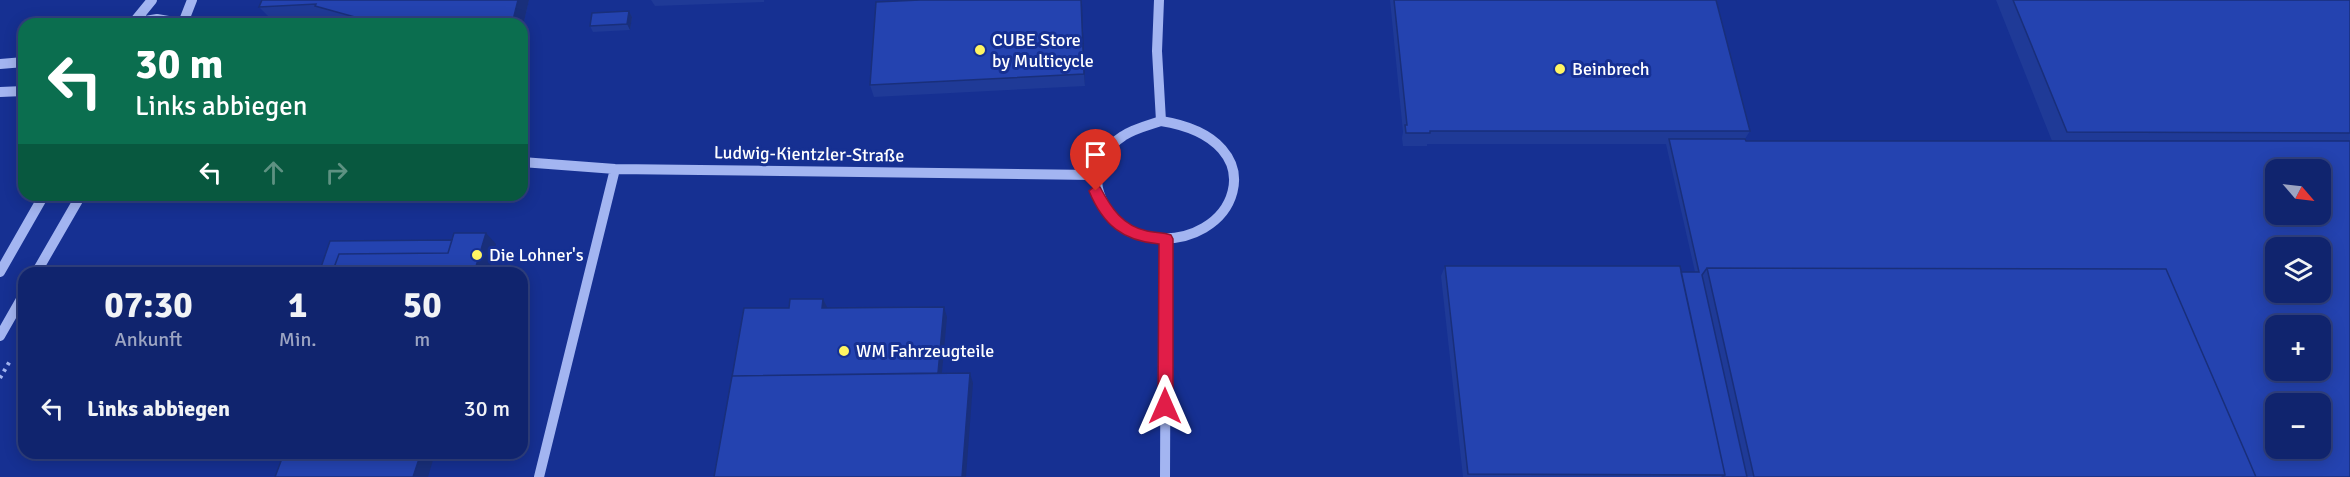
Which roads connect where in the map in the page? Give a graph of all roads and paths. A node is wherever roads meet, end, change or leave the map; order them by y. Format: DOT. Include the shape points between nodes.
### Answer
graph roads {
  1 [pos="152,0"];
  2 [pos="192,0"];
  3 [pos="1159,0"];
  4 [pos="136,18"];
  5 [pos="186,18"];
  6 [pos="18,62"];
  7 [pos="0,64"];
  8 [pos="18,91"];
  9 [pos="0,92"];
  10 [pos="1161,121"];
  11 [pos="528,162"];
  12 [pos="615,169"];
  13 [pos="1095,175"];
  14 [pos="41,201"];
  15 [pos="78,201"];
  16 [pos="1166,239"];
  17 [pos="39,267"];
  18 [pos="0,272"];
  19 [pos="18,304"];
  20 [pos="0,336"];
  21 [pos="539,477"];
  22 [pos="1165,477"];
  1 -- 4 [label="street"];
  2 -- 5 [label="street"];
  3 -- 10 [label="street"];
  6 -- 7 [label="street"];
  8 -- 9 [label="street"];
  10 -- 13 [label="street" via="1137,126 1117,137 1102,154"];
  10 -- 16 [label="street" via="1183,123 1219,143 1230,159 1234,178 1232,196 1222,213 1188,235"];
  11 -- 12 [label="street, Ludwig-Kientzler-Straße"];
  12 -- 13 [label="street, Ludwig-Kientzler-Straße"];
  12 -- 21 [label="street"];
  13 -- 16 [label="street" via="1102,207 1113,220 1146,237"];
  14 -- 18 [label="street"];
  15 -- 17 [label="street"];
  16 -- 22 [label="street"];
  19 -- 20 [label="street"];
}
